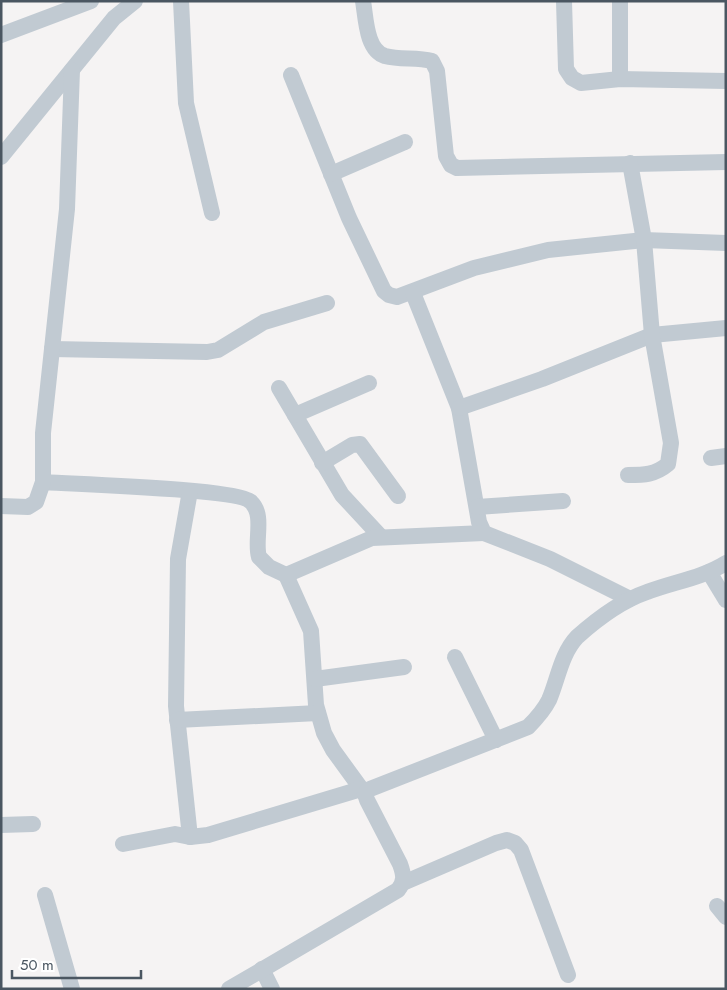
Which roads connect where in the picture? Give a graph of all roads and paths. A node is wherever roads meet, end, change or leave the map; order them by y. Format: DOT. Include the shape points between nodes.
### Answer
graph roads {
  1 [pos="91,1"];
  2 [pos="135,1"];
  3 [pos="181,1"];
  4 [pos="363,1"];
  5 [pos="564,1"];
  6 [pos="620,1"];
  7 [pos="1,35"];
  8 [pos="72,70"];
  9 [pos="291,75"];
  10 [pos="620,79"];
  11 [pos="726,81"];
  12 [pos="405,142"];
  13 [pos="1,157"];
  14 [pos="726,162"];
  15 [pos="630,163"];
  16 [pos="331,174"];
  17 [pos="212,213"];
  18 [pos="644,240"];
  19 [pos="726,243"];
  20 [pos="413,293"];
  21 [pos="327,303"];
  22 [pos="726,328"];
  23 [pos="652,335"];
  24 [pos="52,349"];
  25 [pos="369,383"];
  26 [pos="279,388"];
  27 [pos="460,408"];
  28 [pos="295,415"];
  29 [pos="322,463"];
  30 [pos="628,474"];
  31 [pos="43,482"];
  32 [pos="190,491"];
  33 [pos="398,496"];
  34 [pos="563,501"];
  35 [pos="1,506"];
  36 [pos="476,507"];
  37 [pos="484,533"];
  38 [pos="381,537"];
  39 [pos="726,563"];
  40 [pos="709,572"];
  41 [pos="286,575"];
  42 [pos="630,599"];
  43 [pos="726,600"];
  44 [pos="455,657"];
  45 [pos="404,667"];
  46 [pos="315,679"];
  47 [pos="318,713"];
  48 [pos="177,720"];
  49 [pos="496,740"];
  50 [pos="363,792"];
  51 [pos="33,824"];
  52 [pos="1,825"];
  53 [pos="190,837"];
  54 [pos="123,844"];
  55 [pos="403,883"];
  56 [pos="45,895"];
  57 [pos="262,969"];
  58 [pos="568,975"];
  59 [pos="72,989"];
  60 [pos="229,989"];
  61 [pos="272,989"];
  1 -- 7 [label="street"];
  2 -- 8 [label="street" via="114,18"];
  3 -- 17 [label="street" via="186,103"];
  4 -- 15 [label="street" via="371,43 377,51 386,56 432,61 437,70 446,156 451,165 457,168"];
  5 -- 10 [label="street" via="566,69 572,78 581,83"];
  6 -- 10 [label="street"];
  8 -- 13 [label="street"];
  8 -- 24 [label="street" via="67,209"];
  9 -- 16 [label="street"];
  10 -- 11 [label="street"];
  12 -- 16 [label="street"];
  14 -- 15 [label="street"];
  15 -- 18 [label="street"];
  16 -- 20 [label="street" via="384,291 396,297"];
  18 -- 19 [label="street"];
  18 -- 20 [label="street" via="548,250 474,268"];
  18 -- 23 [label="street"];
  20 -- 27 [label="street"];
  21 -- 24 [label="street" via="264,322 231,343 208,352"];
  22 -- 23 [label="street"];
  23 -- 27 [label="street"];
  23 -- 30 [label="street" via="671,455 668,464 659,471 647,475"];
  24 -- 31 [label="street" via="43,433"];
  25 -- 28 [label="street"];
  26 -- 28 [label="street"];
  27 -- 36 [label="street"];
  28 -- 29 [label="street"];
  29 -- 33 [label="street" via="352,445 360,444"];
  29 -- 38 [label="street" via="347,502"];
  31 -- 32 [label="street"];
  31 -- 35 [label="street" via="36,502 28,507"];
  32 -- 41 [label="street" via="250,500 258,519 259,557 269,567"];
  32 -- 48 [label="street" via="178,559"];
  34 -- 36 [label="street"];
  36 -- 37 [label="street"];
  37 -- 38 [label="street"];
  37 -- 42 [label="street" via="550,559"];
  38 -- 41 [label="street"];
  39 -- 40 [label="street"];
  40 -- 42 [label="street"];
  40 -- 43 [label="street"];
  41 -- 46 [label="street" via="310,630"];
  42 -- 49 [label="street" via="576,638 538,718 528,727"];
  44 -- 49 [label="street"];
  45 -- 46 [label="street"];
  46 -- 47 [label="street"];
  47 -- 48 [label="street"];
  47 -- 50 [label="street" via="332,750"];
  48 -- 53 [label="street"];
  49 -- 50 [label="street"];
  50 -- 53 [label="street" via="228,830"];
  50 -- 55 [label="street" via="403,872"];
  51 -- 52 [label="street"];
  53 -- 54 [label="street" via="175,834"];
  55 -- 57 [label="street" via="398,890"];
  55 -- 58 [label="street" via="496,843 507,840 515,843"];
  56 -- 59 [label="street"];
  57 -- 60 [label="street"];
  57 -- 61 [label="street"];
}
